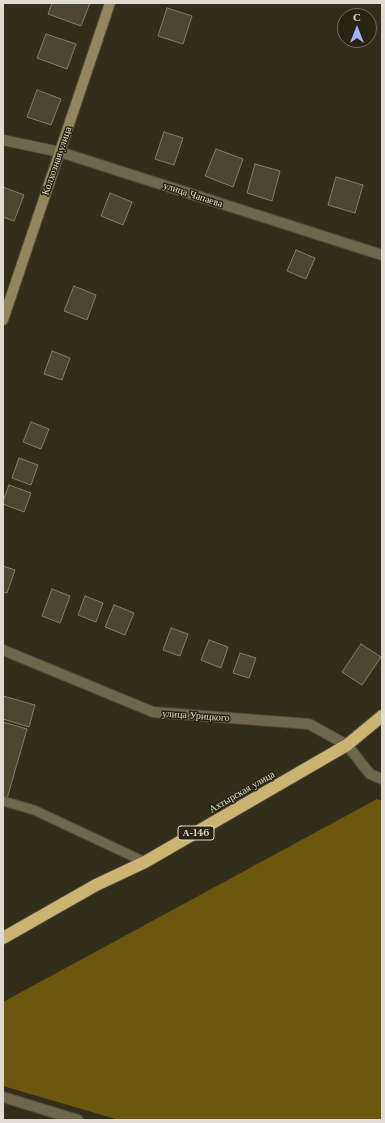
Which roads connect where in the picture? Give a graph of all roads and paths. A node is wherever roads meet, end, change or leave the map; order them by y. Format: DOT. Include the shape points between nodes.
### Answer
graph roads {
  1 [pos="110,3"];
  2 [pos="3,140"];
  3 [pos="60,152"];
  4 [pos="382,255"];
  5 [pos="3,320"];
  6 [pos="3,650"];
  7 [pos="382,716"];
  8 [pos="347,745"];
  9 [pos="382,780"];
  10 [pos="3,801"];
  11 [pos="145,862"];
  12 [pos="3,938"];
  13 [pos="3,1098"];
  14 [pos="78,1120"];
  1 -- 3 [label="street, Колхозная улица"];
  2 -- 3 [label="street, улица Чапаева"];
  3 -- 4 [label="street, улица Чапаева"];
  3 -- 5 [label="street, Колхозная улица"];
  6 -- 8 [label="street, улица Урицкого" via="153,712 309,724"];
  7 -- 8 [label="highway, Ахтырская улица / А-146"];
  8 -- 9 [label="street" via="370,774"];
  8 -- 11 [label="highway, Ахтырская улица / А-146"];
  10 -- 11 [label="lane" via="34,810"];
  11 -- 12 [label="highway, Ахтырская улица / А-146" via="96,885"];
  13 -- 14 [label="street"];
}
